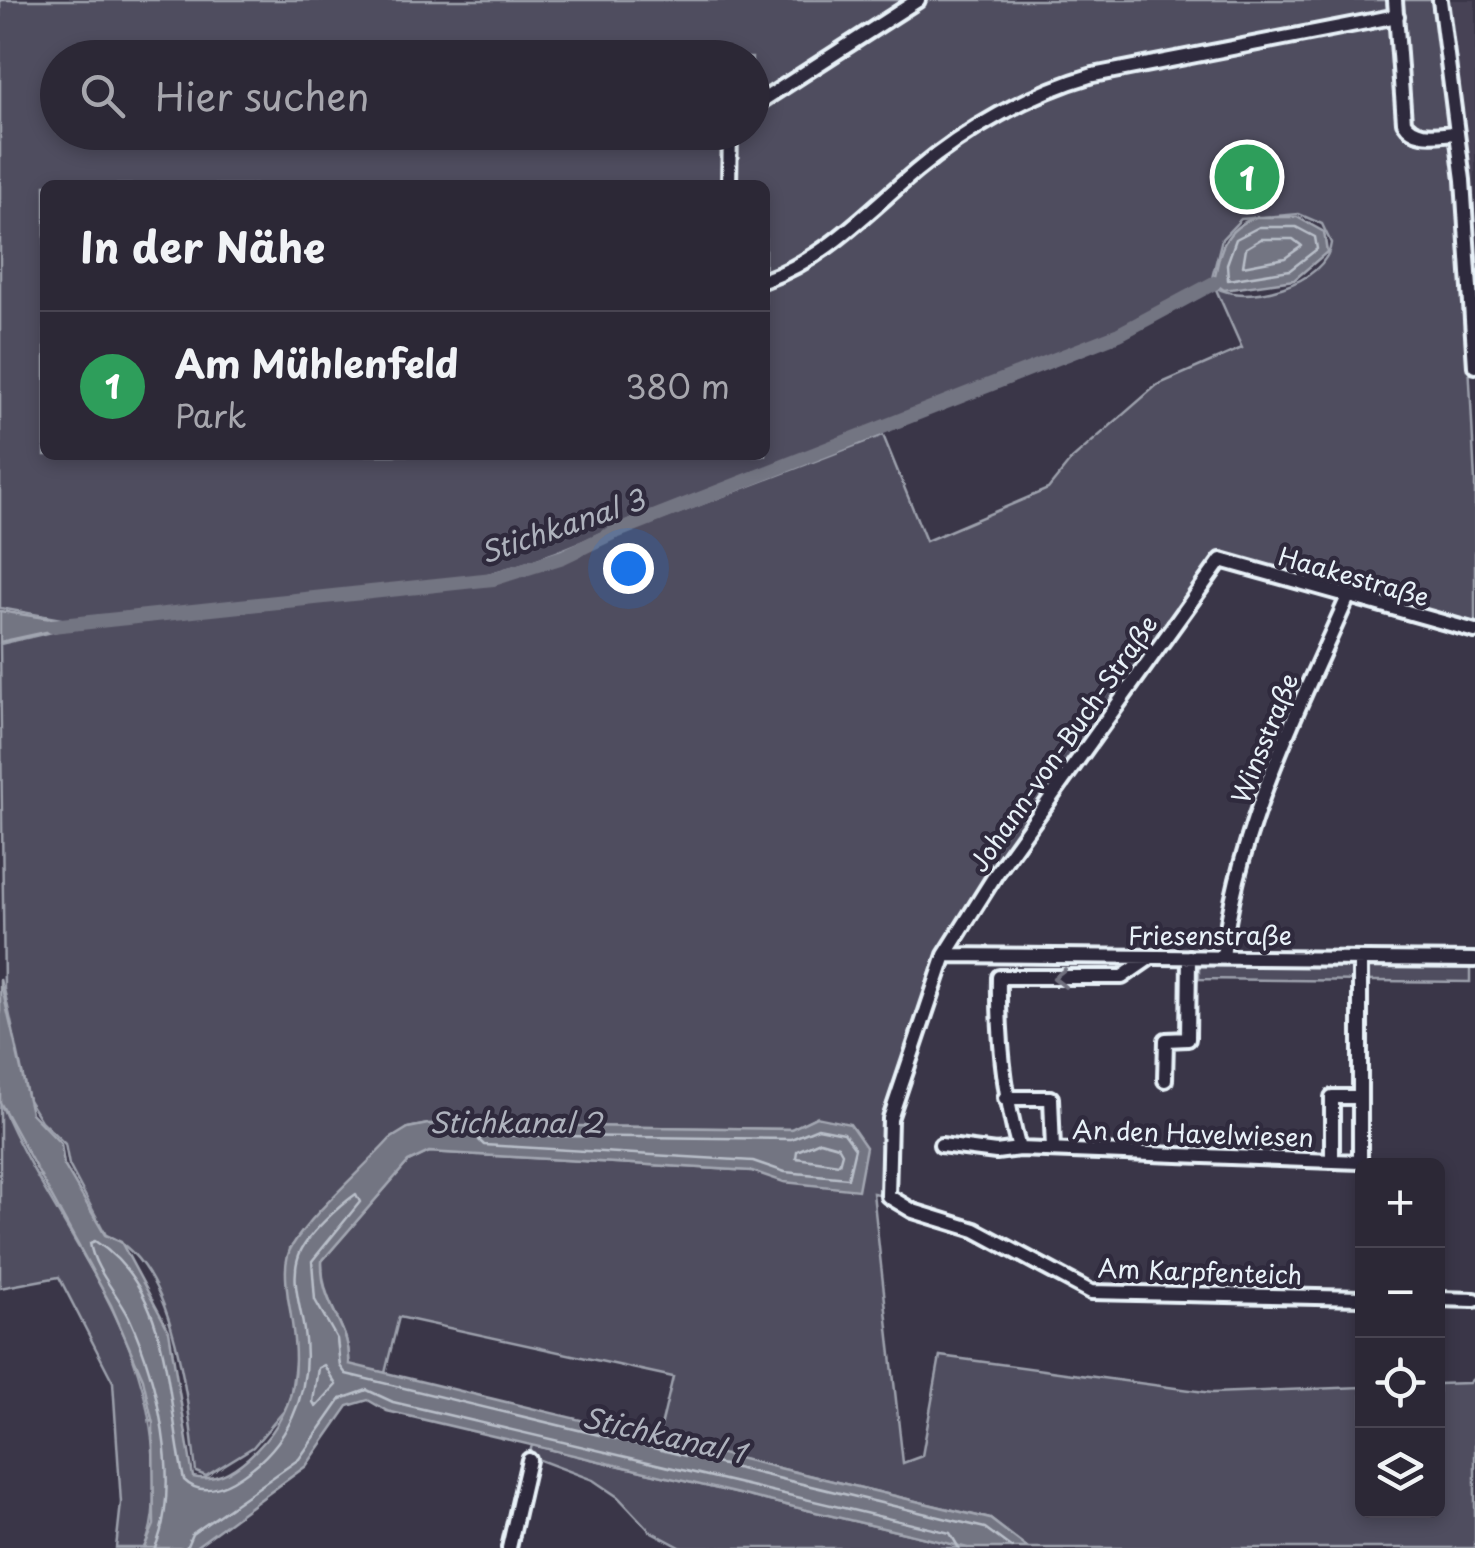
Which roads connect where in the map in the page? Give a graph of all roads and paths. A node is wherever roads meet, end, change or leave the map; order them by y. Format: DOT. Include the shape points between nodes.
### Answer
graph roads {
  1 [pos="918,0"];
  2 [pos="1395,0"];
  3 [pos="1440,0"];
  4 [pos="1397,16"];
  5 [pos="770,95"];
  6 [pos="1456,133"];
  7 [pos="729,150"];
  8 [pos="728,180"];
  9 [pos="770,277"];
  10 [pos="1475,366"];
  11 [pos="1222,560"];
  12 [pos="1347,599"];
  13 [pos="1475,632"];
  14 [pos="945,955"];
  15 [pos="1152,957"];
  16 [pos="1189,957"];
  17 [pos="1224,957"];
  18 [pos="1360,958"];
  19 [pos="1475,960"];
  20 [pos="1165,1080"];
  21 [pos="1360,1096"];
  22 [pos="1005,1098"];
  23 [pos="942,1145"];
  24 [pos="1018,1149"];
  25 [pos="1052,1150"];
  26 [pos="1332,1161"];
  27 [pos="1355,1298"];
  28 [pos="1445,1299"];
  29 [pos="1475,1300"];
  30 [pos="529,1460"];
  31 [pos="509,1548"];
  1 -- 5 [label="street"];
  2 -- 4 [label="street"];
  3 -- 6 [label="street"];
  4 -- 6 [label="street" via="1408,130"];
  4 -- 9 [label="street" via="1054,88 940,152 833,243"];
  6 -- 10 [label="street"];
  7 -- 8 [label="street"];
  11 -- 12 [label="street, Haakestraße"];
  11 -- 14 [label="street, Johann-von-Buch-Straße"];
  12 -- 13 [label="street, Haakestraße"];
  12 -- 17 [label="street, Winsstraße" via="1265,783"];
  14 -- 15 [label="street, Friesenstraße"];
  14 -- 27 [label="street, Am Karpfenteich" via="890,1119 888,1196 976,1230 1092,1292"];
  15 -- 16 [label="street, Friesenstraße"];
  15 -- 22 [label="street, one-way" via="1122,977 999,978"];
  16 -- 17 [label="street, Friesenstraße"];
  16 -- 20 [label="street" via="1188,1039 1166,1040"];
  17 -- 18 [label="street, Friesenstraße"];
  18 -- 19 [label="street, Friesenstraße"];
  18 -- 21 [label="street, An den Havelwiesen"];
  21 -- 26 [label="street, An den Havelwiesen" via="1332,1096"];
  21 -- 26 [label="street, An den Havelwiesen" via="1360,1162"];
  22 -- 24 [label="street"];
  22 -- 25 [label="street, An den Havelwiesen" via="1052,1098"];
  23 -- 24 [label="street, An den Havelwiesen"];
  24 -- 25 [label="street, An den Havelwiesen"];
  25 -- 26 [label="street, An den Havelwiesen"];
  28 -- 29 [label="street"];
  30 -- 31 [label="street"];
}
